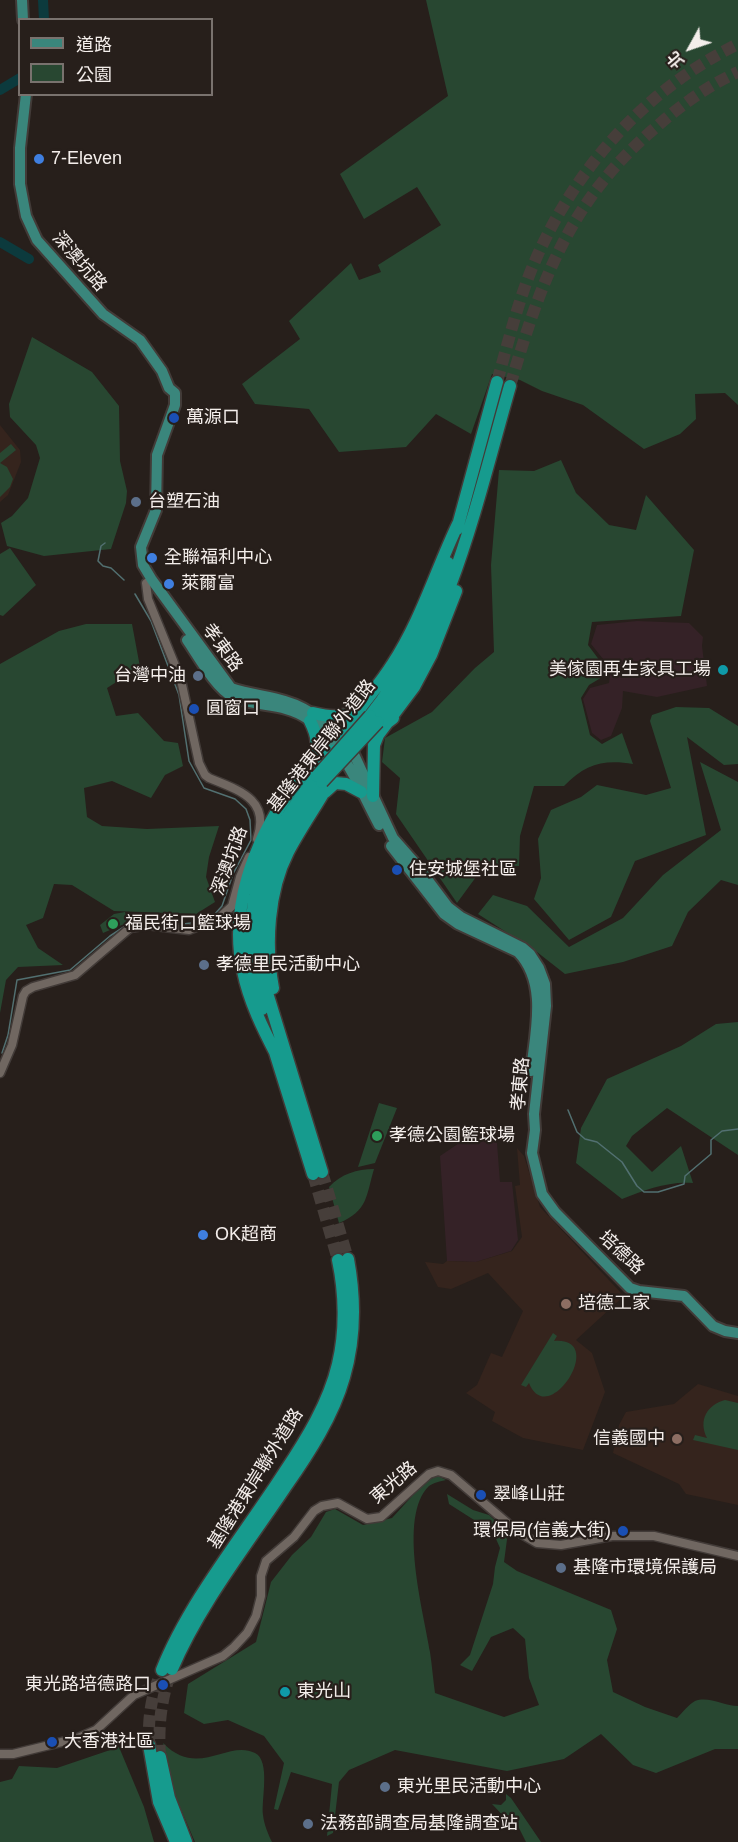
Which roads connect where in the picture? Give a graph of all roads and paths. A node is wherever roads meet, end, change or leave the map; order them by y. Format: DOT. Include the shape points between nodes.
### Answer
graph roads {
  1 [pos="22,0"];
  2 [pos="28,0"];
  3 [pos="23,18"];
  4 [pos="28,18"];
  5 [pos="26,96"];
  6 [pos="497,381"];
  7 [pos="510,386"];
  8 [pos="478,496"];
  9 [pos="458,524"];
  10 [pos="149,582"];
  11 [pos="357,711"];
  12 [pos="312,717"];
  13 [pos="393,718"];
  14 [pos="374,719"];
  15 [pos="344,750"];
  16 [pos="297,782"];
  17 [pos="367,794"];
  18 [pos="318,803"];
  19 [pos="293,805"];
  20 [pos="281,1054"];
  21 [pos="0,1073"];
  22 [pos="533,1142"];
  23 [pos="318,1173"];
  24 [pos="343,1259"];
  25 [pos="738,1333"];
  26 [pos="738,1556"];
  27 [pos="167,1669"];
  28 [pos="149,1745"];
  29 [pos="0,1754"];
  30 [pos="160,1757"];
  31 [pos="164,1800"];
  32 [pos="176,1842"];
  33 [pos="186,1842"];
  1 -- 3 [label="main road"];
  2 -- 4 [label="main road"];
  5 -- 10 [label="main road, 深澳坑路" via="20,183 24,208 37,240 103,314 140,340 169,388 165,419 151,455 148,514 135,550 139,569"];
  6 -- 9 [label="highway, 基隆港東岸聯外道路"];
  7 -- 8 [label="highway, 基隆港東岸聯外道路"];
  8 -- 13 [label="highway" via="467,558 446,619 414,687"];
  8 -- 14 [label="highway, 基隆港東岸聯外道路" via="429,638 395,699"];
  9 -- 11 [label="highway" via="416,624 392,665"];
  9 -- 14 [label="highway, 基隆港東岸聯外道路" via="439,589 416,642"];
  10 -- 12 [label="main road, 孝東路" via="231,688 289,702"];
  10 -- 21 [label="street, 深澳坑路" via="148,599 181,680 202,771 252,800 260,816 260,831 232,906 219,918 189,930 147,925 130,928 75,975 26,991"];
  11 -- 12 [label="highway" via="343,717"];
  11 -- 15 [label="highway" via="349,724"];
  12 -- 15 [label="main road, 孝東路"];
  12 -- 16 [label="highway" via="318,749"];
  13 -- 15 [label="highway"];
  13 -- 17 [label="highway" via="374,745"];
  14 -- 19 [label="highway, 基隆港東岸聯外道路, bridge"];
  15 -- 16 [label="highway" via="323,755"];
  15 -- 17 [label="main road, 孝東路"];
  15 -- 18 [label="highway"];
  16 -- 19 [label="highway"];
  17 -- 18 [label="highway" via="336,783"];
  17 -- 22 [label="main road, 孝東路" via="393,838 448,908 523,948 539,968 545,984 546,1006"];
  18 -- 20 [label="highway" via="287,855 272,906 271,978"];
  19 -- 20 [label="highway, 基隆港東岸聯外道路" via="266,880 260,927 264,983"];
  19 -- 20 [label="highway" via="263,835 248,878 239,942 242,970 260,1024"];
  20 -- 23 [label="highway, 基隆港東岸聯外道路"];
  22 -- 25 [label="main road, 培德路" via="534,1162 546,1200 621,1280 639,1291 684,1296 713,1326"];
  24 -- 27 [label="highway, 基隆港東岸聯外道路" via="348,1314 335,1389 170,1649"];
  26 -- 29 [label="street, 東光路" via="654,1536 612,1536 561,1545 537,1543 518,1532 451,1475 429,1473 381,1517 367,1519 338,1503 314,1512 294,1537 266,1561 256,1616 242,1640 223,1656 134,1695 96,1730 78,1738"];
  28 -- 31 [label="highway"];
  30 -- 31 [label="highway"];
  31 -- 32 [label="highway"];
  31 -- 33 [label="highway"];
}
